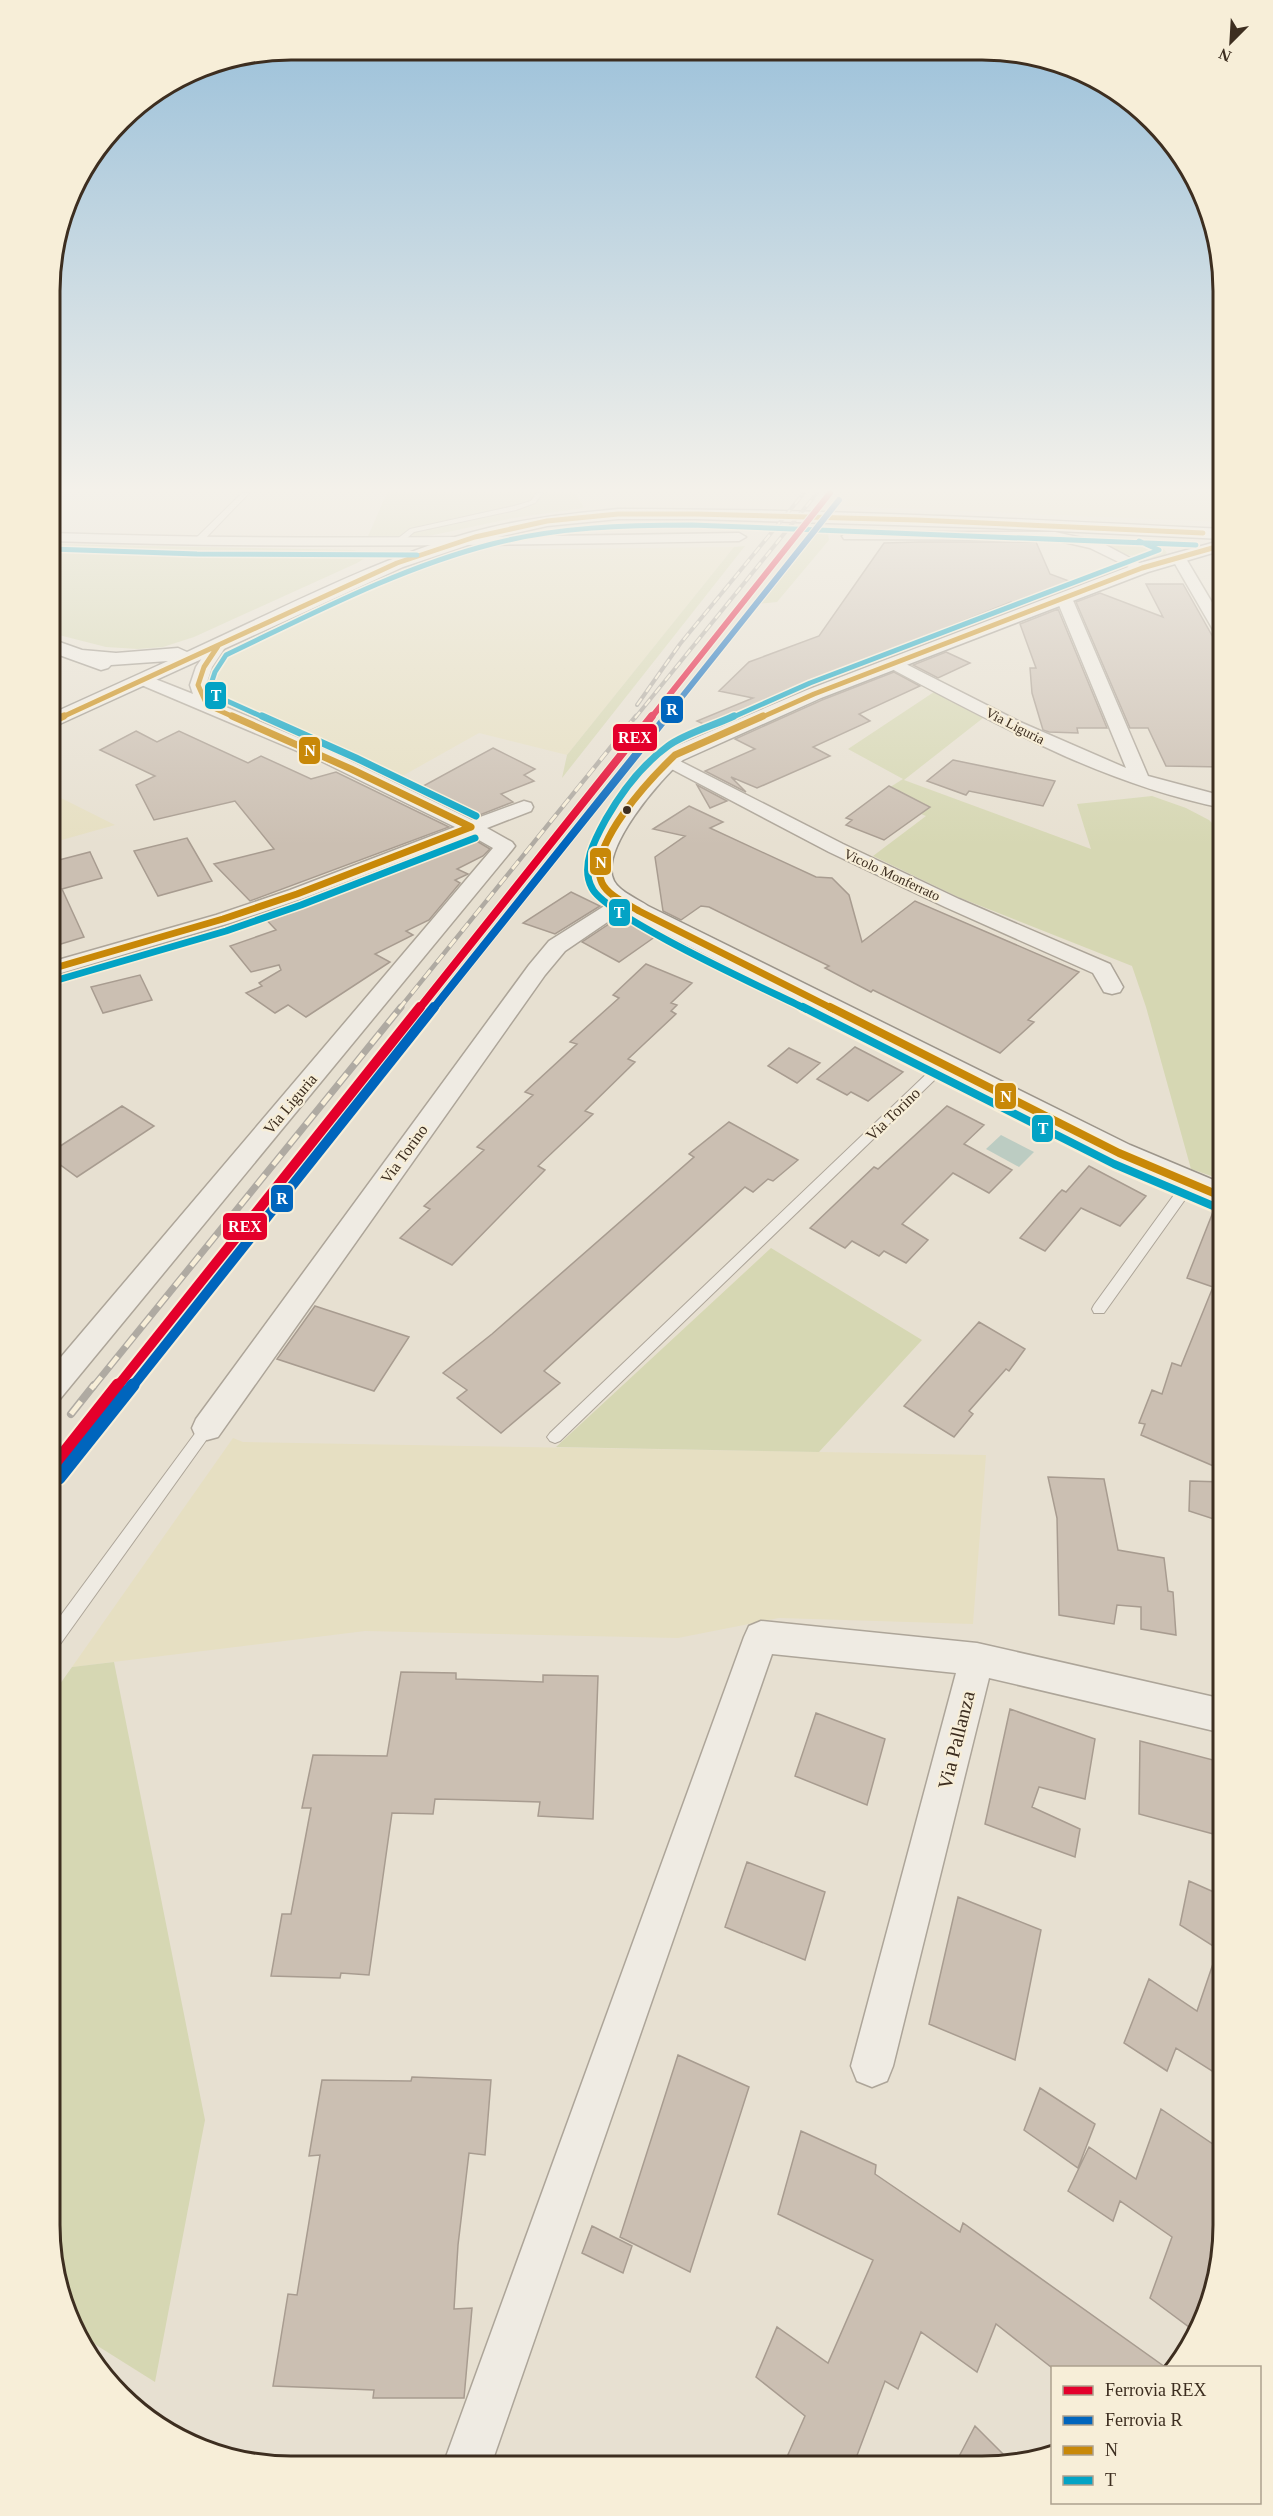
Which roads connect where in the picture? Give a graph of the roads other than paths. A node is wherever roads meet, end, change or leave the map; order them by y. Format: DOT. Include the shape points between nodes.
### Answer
graph roads {
  1 [pos="294,610"];
  2 [pos="1032,610"];
  3 [pos="1069,610"];
  4 [pos="218,646"];
  5 [pos="60,648"];
  6 [pos="82,656"];
  7 [pos="894,664"];
  8 [pos="145,680"];
  9 [pos="207,705"];
  10 [pos="60,710"];
  11 [pos="60,717"];
  12 [pos="668,760"];
  13 [pos="1140,779"];
  14 [pos="1213,800"];
  15 [pos="524,807"];
  16 [pos="471,827"];
  17 [pos="624,902"];
  18 [pos="60,966"];
  19 [pos="1112,987"];
  20 [pos="944,1065"];
  21 [pos="1189,1184"];
  22 [pos="1213,1193"];
  23 [pos="1099,1309"];
  24 [pos="60,1379"];
  25 [pos="207,1428"];
  26 [pos="555,1437"];
  27 [pos="60,1630"];
  28 [pos="977,1659"];
  29 [pos="1213,1714"];
  30 [pos="872,2066"];
  31 [pos="470,2456"];
  1 -- 4 [label="main road"];
  2 -- 7 [label="main road"];
  3 -- 13 [label="street"];
  4 -- 6 [label="main road" via="137,659"];
  4 -- 8 [label="main road"];
  4 -- 9 [label="street" via="198,685"];
  5 -- 6 [label="main road"];
  6 -- 8 [label="main road"];
  6 -- 10 [label="main road" via="82,684"];
  7 -- 12 [label="main road" via="720,734"];
  7 -- 13 [label="street, Via Liguria" via="1062,750"];
  8 -- 9 [label="street"];
  8 -- 11 [label="main road"];
  9 -- 16 [label="street"];
  12 -- 17 [label="main road" via="602,849 601,881"];
  12 -- 19 [label="street, Vicolo Monferrato" via="836,848 1102,969"];
  13 -- 14 [label="street, Via Liguria"];
  15 -- 16 [label="street"];
  16 -- 18 [label="street" via="234,915"];
  16 -- 24 [label="street, Via Liguria" via="505,846"];
  17 -- 20 [label="main road"];
  17 -- 25 [label="street, Via Torino" via="557,946 537,970"];
  20 -- 21 [label="main road"];
  20 -- 26 [label="lane, Via Torino"];
  21 -- 22 [label="main road"];
  21 -- 23 [label="lane"];
  25 -- 27 [label="lane"];
  28 -- 29 [label="street"];
  28 -- 30 [label="street, Via Pallanza"];
  28 -- 31 [label="street" via="761,1637"];
}
